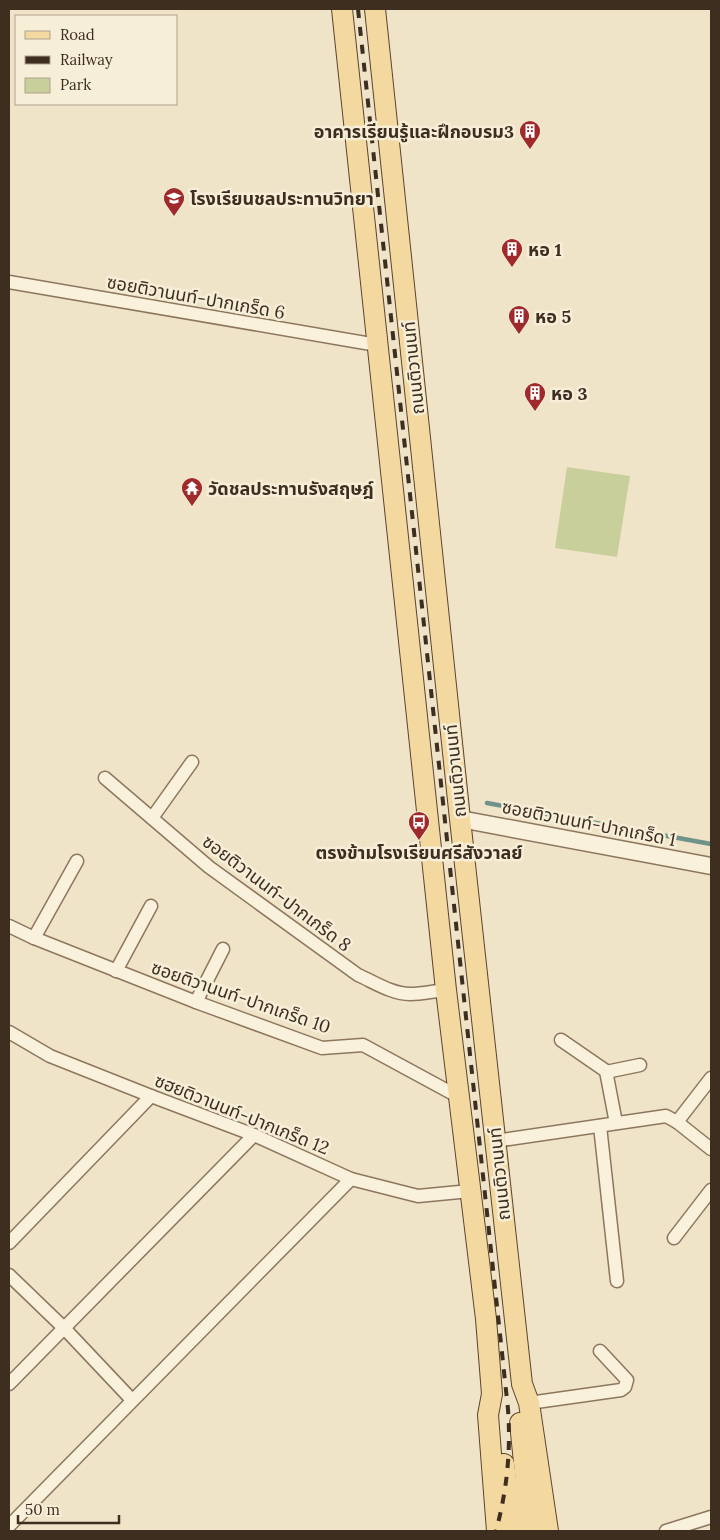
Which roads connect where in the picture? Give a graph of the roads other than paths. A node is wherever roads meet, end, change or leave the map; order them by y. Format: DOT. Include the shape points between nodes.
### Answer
graph roads {
  1 [pos="342,9"];
  2 [pos="375,9"];
  3 [pos="9,282"];
  4 [pos="377,345"];
  5 [pos="418,418"];
  6 [pos="386,420"];
  7 [pos="406,616"];
  8 [pos="440,618"];
  9 [pos="192,762"];
  10 [pos="105,778"];
  11 [pos="152,818"];
  12 [pos="460,819"];
  13 [pos="77,861"];
  14 [pos="711,866"];
  15 [pos="151,906"];
  16 [pos="9,926"];
  17 [pos="34,938"];
  18 [pos="223,949"];
  19 [pos="116,971"];
  20 [pos="446,990"];
  21 [pos="196,1002"];
  22 [pos="9,1032"];
  23 [pos="561,1040"];
  24 [pos="640,1065"];
  25 [pos="606,1072"];
  26 [pos="711,1078"];
  27 [pos="151,1096"];
  28 [pos="459,1097"];
  29 [pos="677,1122"];
  30 [pos="616,1123"];
  31 [pos="600,1126"];
  32 [pos="254,1135"];
  33 [pos="495,1141"];
  34 [pos="711,1149"];
  35 [pos="351,1179"];
  36 [pos="711,1190"];
  37 [pos="470,1191"];
  38 [pos="674,1238"];
  39 [pos="9,1243"];
  40 [pos="9,1275"];
  41 [pos="617,1281"];
  42 [pos="64,1328"];
  43 [pos="600,1351"];
  44 [pos="9,1384"];
  45 [pos="522,1384"];
  46 [pos="492,1394"];
  47 [pos="132,1400"];
  48 [pos="529,1403"];
  49 [pos="711,1517"];
  50 [pos="9,1526"];
  51 [pos="497,1531"];
  52 [pos="513,1531"];
  53 [pos="531,1531"];
  54 [pos="548,1531"];
  55 [pos="666,1531"];
  1 -- 4 [label="main road, ถนนติวานนท์"];
  2 -- 5 [label="main road, ถนนติวานนท์"];
  3 -- 4 [label="street, ซอยติวานนท์-ปากเกร็ด 6"];
  4 -- 6 [label="main road, ถนนติวานนท์"];
  5 -- 6 [label="main road"];
  5 -- 8 [label="main road, ถนนติวานนท์"];
  6 -- 7 [label="main road, ถนนติวานนท์"];
  7 -- 8 [label="main road"];
  7 -- 20 [label="main road, ถนนติวานนท์"];
  8 -- 12 [label="main road, ถนนติวานนท์"];
  9 -- 11 [label="street"];
  10 -- 11 [label="street, ซอยติวานนท์-ปากเกร็ด 8"];
  11 -- 20 [label="street, ซอยติวานนท์-ปากเกร็ด 8" via="210,867 358,975 401,993"];
  12 -- 14 [label="street, ซอยติวานนท์-ปากเกร็ด 1"];
  12 -- 33 [label="main road, ถนนติวานนท์"];
  13 -- 17 [label="street"];
  15 -- 19 [label="street"];
  16 -- 17 [label="street, ซอยติวานนท์-ปากเกร็ด 10"];
  17 -- 19 [label="street, ซอยติวานนท์-ปากเกร็ด 10"];
  18 -- 21 [label="street"];
  19 -- 21 [label="street, ซอยติวานนท์-ปากเกร็ด 10"];
  20 -- 28 [label="main road, ถนนติวานนท์"];
  21 -- 28 [label="street, ซอยติวานนท์-ปากเกร็ด 10" via="322,1048 363,1046"];
  22 -- 27 [label="street, ซฮยติวานนท์-ปากเกร็ด 12" via="50,1056"];
  23 -- 25 [label="street"];
  24 -- 25 [label="street"];
  25 -- 30 [label="street"];
  26 -- 29 [label="street"];
  27 -- 32 [label="street, ซฮยติวานนท์-ปากเกร็ด 12"];
  27 -- 39 [label="street"];
  28 -- 37 [label="main road, ถนนติวานนท์"];
  29 -- 30 [label="street" via="666,1116"];
  29 -- 34 [label="street"];
  30 -- 31 [label="street"];
  31 -- 33 [label="street"];
  31 -- 41 [label="street"];
  32 -- 35 [label="street, ซฮยติวานนท์-ปากเกร็ด 12"];
  32 -- 42 [label="street"];
  33 -- 45 [label="main road, ถนนติวานนท์"];
  35 -- 37 [label="street, ซฮยติวานนท์-ปากเกร็ด 12" via="418,1196"];
  35 -- 47 [label="street"];
  36 -- 38 [label="street"];
  37 -- 46 [label="main road, ถนนติวานนท์"];
  40 -- 42 [label="street"];
  42 -- 44 [label="street"];
  42 -- 47 [label="street"];
  43 -- 48 [label="street" via="627,1380 625,1388"];
  45 -- 48 [label="main road, ถนนติวานนท์"];
  45 -- 53 [label="main road" via="519,1417"];
  46 -- 51 [label="main road, ถนนติวานนท์" via="488,1415"];
  46 -- 52 [label="main road" via="499,1417"];
  47 -- 50 [label="street"];
  48 -- 54 [label="main road, ถนนติวานนท์"];
  49 -- 55 [label="street"];
}
